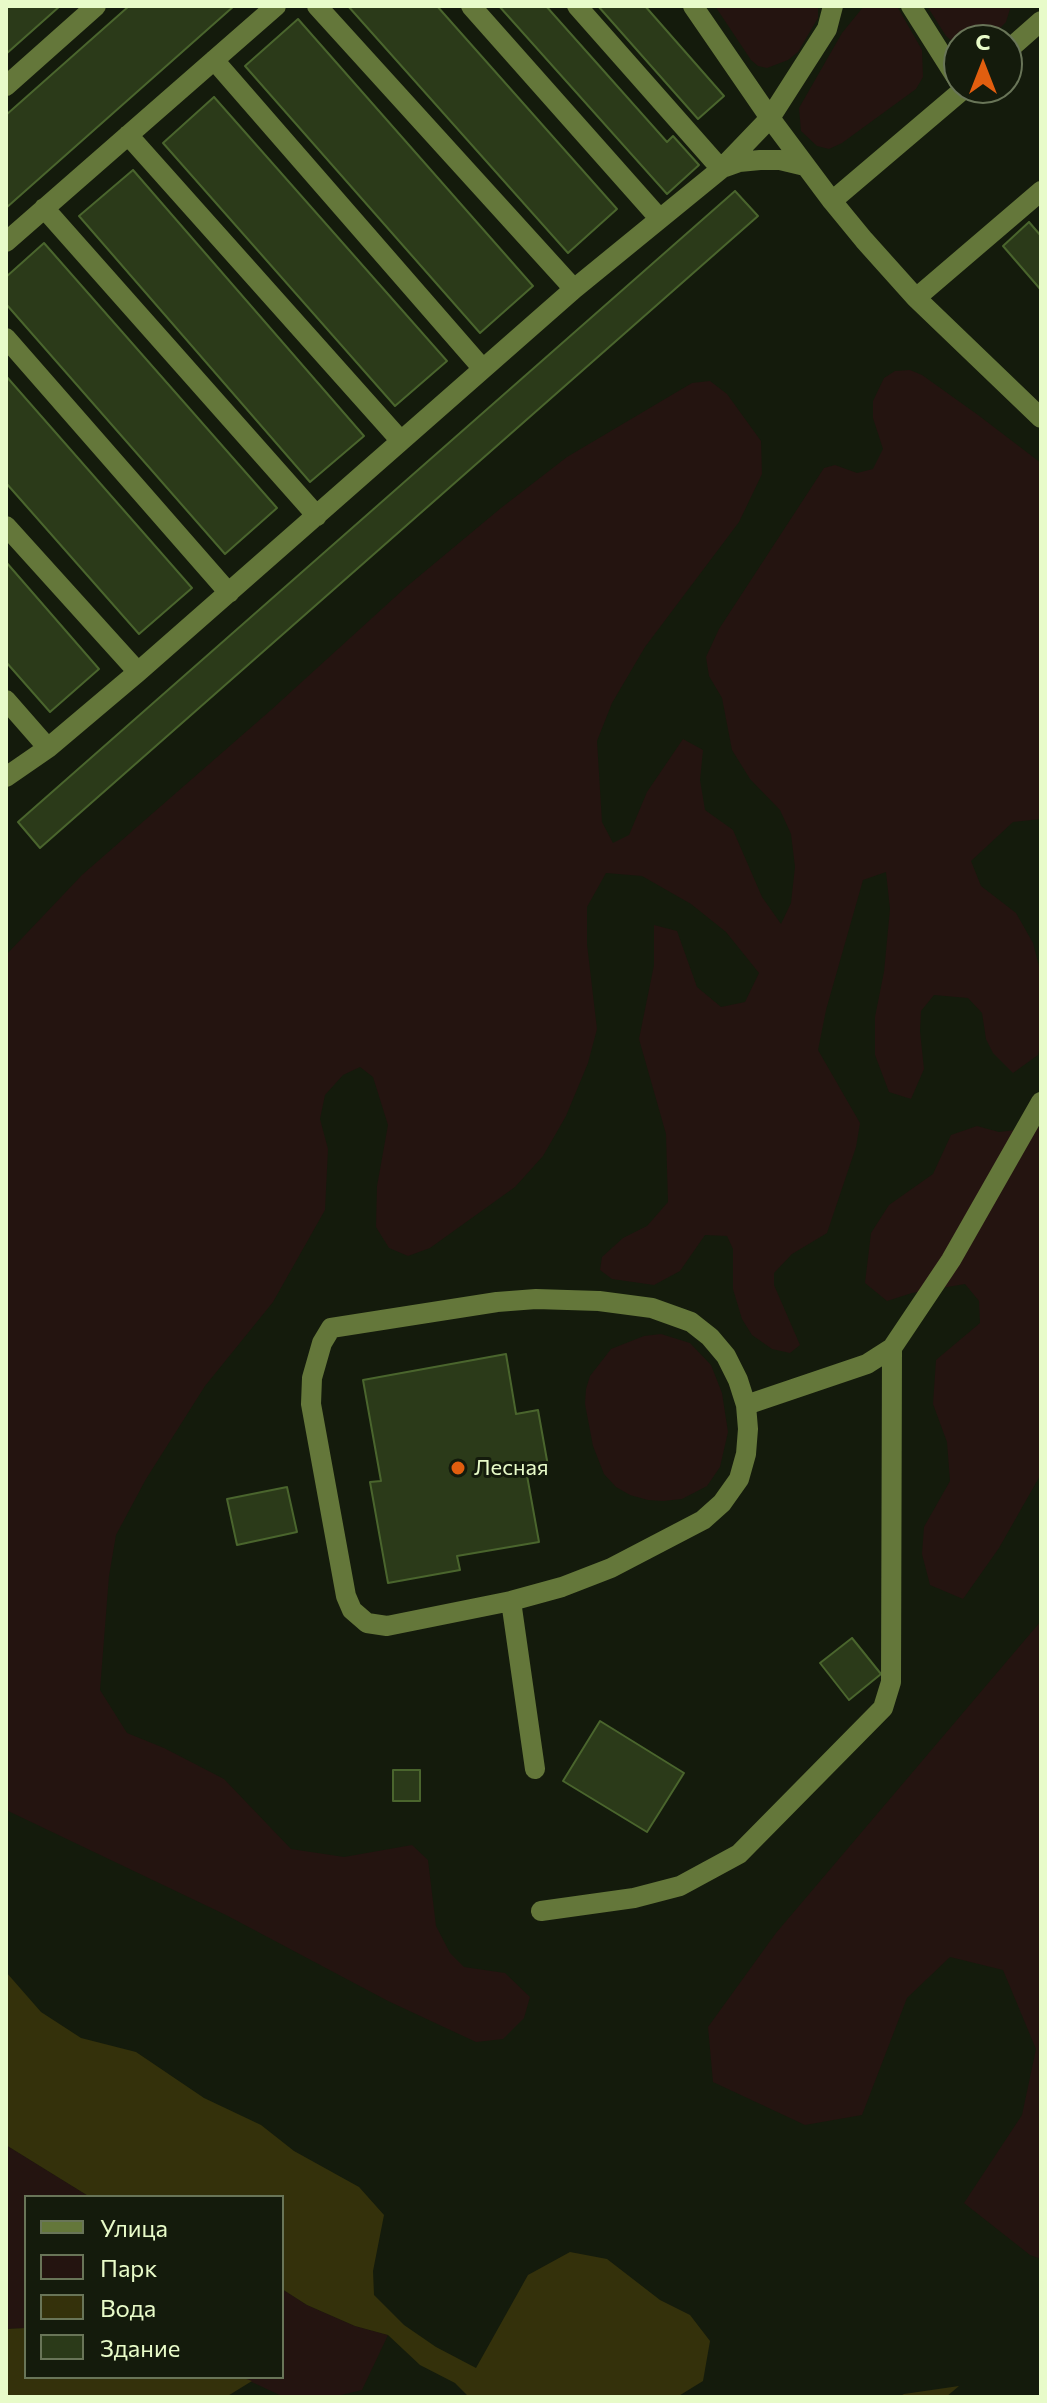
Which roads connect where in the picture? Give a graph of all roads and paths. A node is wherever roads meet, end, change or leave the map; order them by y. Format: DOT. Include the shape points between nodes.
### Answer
graph roads {
  1 [pos="96,6"];
  2 [pos="276,6"];
  3 [pos="317,6"];
  4 [pos="471,6"];
  5 [pos="577,6"];
  6 [pos="693,6"];
  7 [pos="833,6"];
  8 [pos="911,6"];
  9 [pos="1041,21"];
  10 [pos="1023,37"];
  11 [pos="943,56"];
  12 [pos="214,60"];
  13 [pos="6,86"];
  14 [pos="943,104"];
  15 [pos="770,118"];
  16 [pos="128,135"];
  17 [pos="805,166"];
  18 [pos="721,169"];
  19 [pos="1040,194"];
  20 [pos="832,201"];
  21 [pos="44,208"];
  22 [pos="659,218"];
  23 [pos="6,242"];
  24 [pos="574,289"];
  25 [pos="916,298"];
  26 [pos="6,338"];
  27 [pos="483,369"];
  28 [pos="1041,418"];
  29 [pos="401,441"];
  30 [pos="317,516"];
  31 [pos="6,526"];
  32 [pos="229,593"];
  33 [pos="138,672"];
  34 [pos="6,700"];
  35 [pos="48,748"];
  36 [pos="6,777"];
  37 [pos="1041,1102"];
  38 [pos="892,1348"];
  39 [pos="746,1405"];
  40 [pos="511,1601"];
  41 [pos="535,1769"];
  42 [pos="541,1911"];
  1 -- 13 [label="street"];
  2 -- 12 [label="street"];
  3 -- 24 [label="street"];
  4 -- 22 [label="street"];
  5 -- 18 [label="street"];
  6 -- 15 [label="street"];
  7 -- 15 [label="street" via="827,29"];
  8 -- 11 [label="street"];
  9 -- 10 [label="street"];
  12 -- 16 [label="street"];
  12 -- 27 [label="street"];
  14 -- 20 [label="street"];
  15 -- 17 [label="street"];
  15 -- 18 [label="street"];
  16 -- 21 [label="street"];
  16 -- 29 [label="street"];
  17 -- 18 [label="street" via="760,160"];
  17 -- 20 [label="street"];
  18 -- 22 [label="street"];
  19 -- 25 [label="street"];
  20 -- 25 [label="street"];
  21 -- 23 [label="street"];
  21 -- 30 [label="street"];
  22 -- 24 [label="street"];
  24 -- 27 [label="street"];
  25 -- 28 [label="street"];
  26 -- 32 [label="street"];
  27 -- 29 [label="street"];
  29 -- 30 [label="street"];
  30 -- 32 [label="street"];
  31 -- 33 [label="street"];
  32 -- 33 [label="street"];
  33 -- 35 [label="street"];
  34 -- 35 [label="street"];
  35 -- 36 [label="street"];
  37 -- 38 [label="street" via="951,1260"];
  38 -- 39 [label="street" via="867,1364"];
  38 -- 42 [label="street" via="891,1682 883,1708 739,1854 680,1886"];
  39 -- 40 [label="street" via="746,1454 739,1479 703,1520 611,1568"];
  39 -- 40 [label="street" via="726,1356 710,1337 691,1322 652,1308 536,1299 331,1328 312,1378 311,1404 352,1610 367,1623 387,1626"];
  40 -- 41 [label="street"];
}
